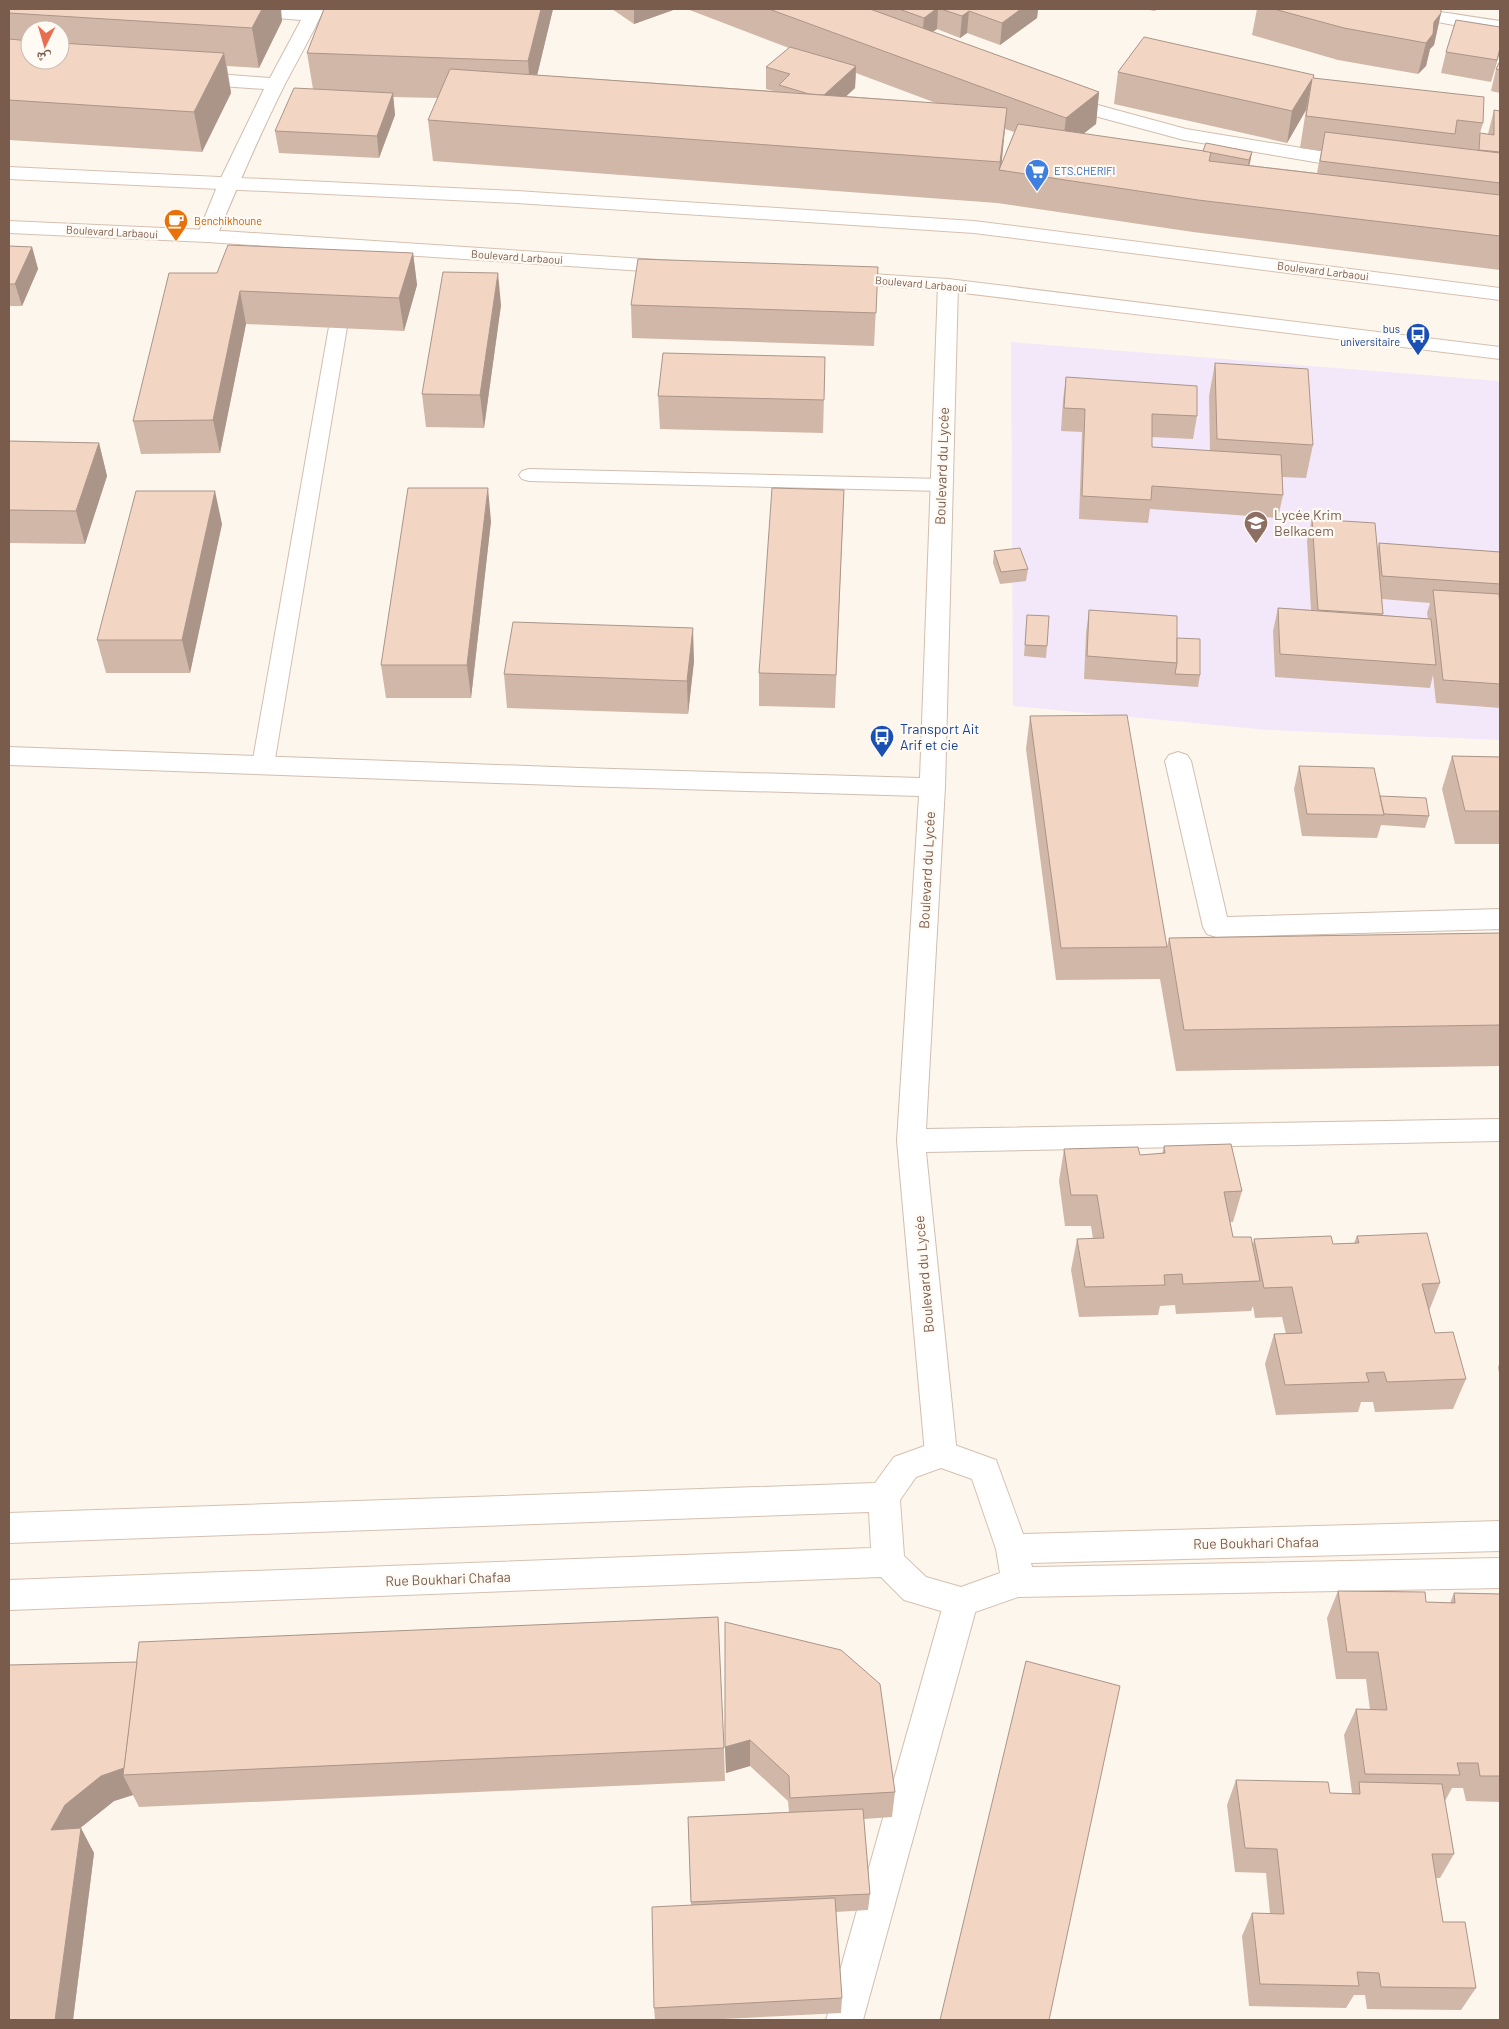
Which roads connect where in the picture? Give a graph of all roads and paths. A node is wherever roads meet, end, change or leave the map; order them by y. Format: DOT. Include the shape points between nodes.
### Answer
graph roads {
  1 [pos="224,9"];
  2 [pos="1396,9"];
  3 [pos="313,12"];
  4 [pos="1500,26"];
  5 [pos="177,77"];
  6 [pos="276,84"];
  7 [pos="1047,96"];
  8 [pos="1373,165"];
  9 [pos="9,173"];
  10 [pos="229,182"];
  11 [pos="9,227"];
  12 [pos="207,236"];
  13 [pos="691,268"];
  14 [pos="819,276"];
  15 [pos="948,285"];
  16 [pos="1500,294"];
  17 [pos="339,321"];
  18 [pos="1500,354"];
  19 [pos="529,475"];
  20 [pos="942,485"];
  21 [pos="9,756"];
  22 [pos="1178,761"];
  23 [pos="263,765"];
  24 [pos="932,787"];
  25 [pos="1500,919"];
  26 [pos="1500,1130"];
  27 [pos="911,1141"];
  28 [pos="941,1454"];
  29 [pos="884,1497"];
  30 [pos="9,1528"];
  31 [pos="1500,1536"];
  32 [pos="1012,1549"];
  33 [pos="888,1562"];
  34 [pos="1500,1573"];
  35 [pos="1018,1582"];
  36 [pos="9,1595"];
  37 [pos="960,1602"];
  38 [pos="844,2020"];
  1 -- 3 [label="main road"];
  2 -- 4 [label="main road"];
  3 -- 6 [label="main road"];
  5 -- 6 [label="main road"];
  6 -- 10 [label="main road"];
  7 -- 8 [label="main road" via="1184,134 1253,148"];
  9 -- 10 [label="main road, Boulevard Larbaoui"];
  10 -- 12 [label="main road"];
  10 -- 16 [label="main road, Boulevard Larbaoui" via="974,227"];
  11 -- 12 [label="main road, Boulevard Larbaoui"];
  12 -- 13 [label="main road, Boulevard Larbaoui"];
  14 -- 15 [label="main road, Boulevard Larbaoui"];
  15 -- 18 [label="main road, Boulevard Larbaoui"];
  15 -- 20 [label="main road, Boulevard du Lycée"];
  17 -- 23 [label="lane"];
  19 -- 20 [label="lane"];
  20 -- 24 [label="main road, Boulevard du Lycée"];
  21 -- 23 [label="main road"];
  22 -- 25 [label="main road" via="1216,927"];
  23 -- 24 [label="main road"];
  24 -- 27 [label="main road, Boulevard du Lycée"];
  26 -- 27 [label="main road"];
  27 -- 28 [label="main road, Boulevard du Lycée"];
  28 -- 29 [label="main road" via="905,1467"];
  28 -- 32 [label="main road" via="985,1470"];
  29 -- 30 [label="main road"];
  29 -- 33 [label="main road"];
  31 -- 32 [label="main road, Rue Boukhari Chafaa"];
  32 -- 35 [label="main road"];
  33 -- 36 [label="main road, Rue Boukhari Chafaa"];
  33 -- 37 [label="main road" via="916,1589"];
  34 -- 35 [label="main road"];
  35 -- 37 [label="main road"];
  37 -- 38 [label="main road"];
}
